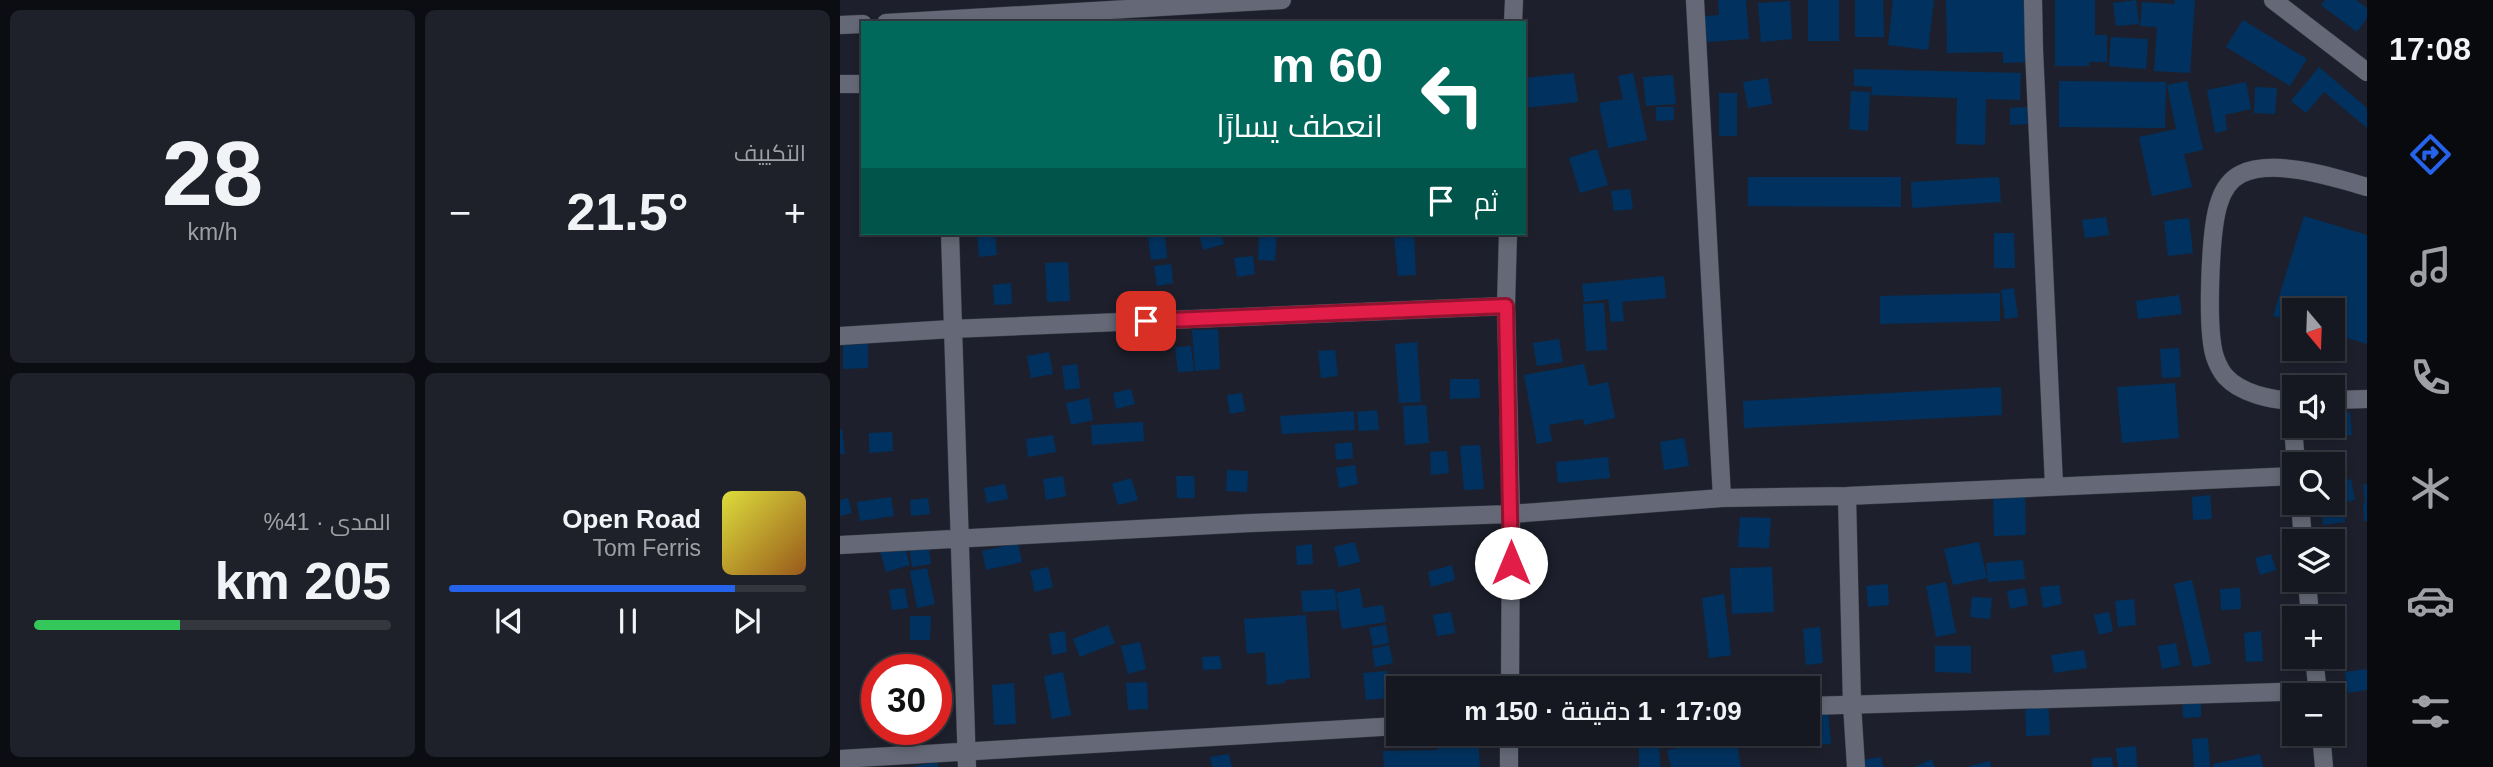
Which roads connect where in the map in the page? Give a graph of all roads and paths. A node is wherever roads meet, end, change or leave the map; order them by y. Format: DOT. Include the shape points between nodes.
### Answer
graph roads {
  1 [pos="1283,0"];
  2 [pos="1514,0"];
  3 [pos="1695,0"];
  4 [pos="2033,0"];
  5 [pos="2273,0"];
  6 [pos="921,21"];
  7 [pos="1513,21"];
  8 [pos="861,24"];
  9 [pos="840,25"];
  10 [pos="2367,72"];
  11 [pos="840,84"];
  12 [pos="861,84"];
  13 [pos="2367,187"];
  14 [pos="950,235"];
  15 [pos="1508,235"];
  16 [pos="1506,306"];
  17 [pos="951,329"];
  18 [pos="840,336"];
  19 [pos="2282,399"];
  20 [pos="2367,399"];
  21 [pos="2345,400"];
  22 [pos="2282,476"];
  23 [pos="2054,485"];
  24 [pos="1847,496"];
  25 [pos="1722,498"];
  26 [pos="1511,514"];
  27 [pos="958,540"];
  28 [pos="840,545"];
  29 [pos="1510,676"];
  30 [pos="2282,694"];
  31 [pos="1852,704"];
  32 [pos="1820,705"];
  33 [pos="1386,727"];
  34 [pos="1509,746"];
  35 [pos="2322,746"];
  36 [pos="840,759"];
  37 [pos="967,759"];
  38 [pos="1510,767"];
  39 [pos="1856,767"];
  40 [pos="2324,767"];
  1 -- 6 [label="street"];
  2 -- 7 [label="street"];
  3 -- 25 [label="street"];
  4 -- 23 [label="street"];
  5 -- 10 [label="street"];
  8 -- 9 [label="street"];
  11 -- 12 [label="street"];
  13 -- 19 [label="street" via="2323,175 2264,168 2242,173 2229,182 2219,201 2212,234 2215,357 2225,377 2246,391"];
  14 -- 17 [label="street"];
  15 -- 16 [label="street"];
  16 -- 17 [label="street"];
  16 -- 26 [label="street"];
  17 -- 18 [label="street"];
  17 -- 27 [label="street"];
  20 -- 21 [label="street"];
  22 -- 23 [label="street"];
  23 -- 24 [label="street"];
  24 -- 25 [label="street"];
  24 -- 31 [label="street"];
  25 -- 26 [label="street"];
  26 -- 27 [label="street"];
  26 -- 29 [label="street"];
  27 -- 28 [label="street"];
  27 -- 37 [label="street"];
  30 -- 31 [label="street"];
  31 -- 32 [label="street"];
  31 -- 39 [label="street"];
  33 -- 37 [label="street"];
  34 -- 38 [label="street"];
  35 -- 40 [label="street"];
  36 -- 37 [label="street"];
}
